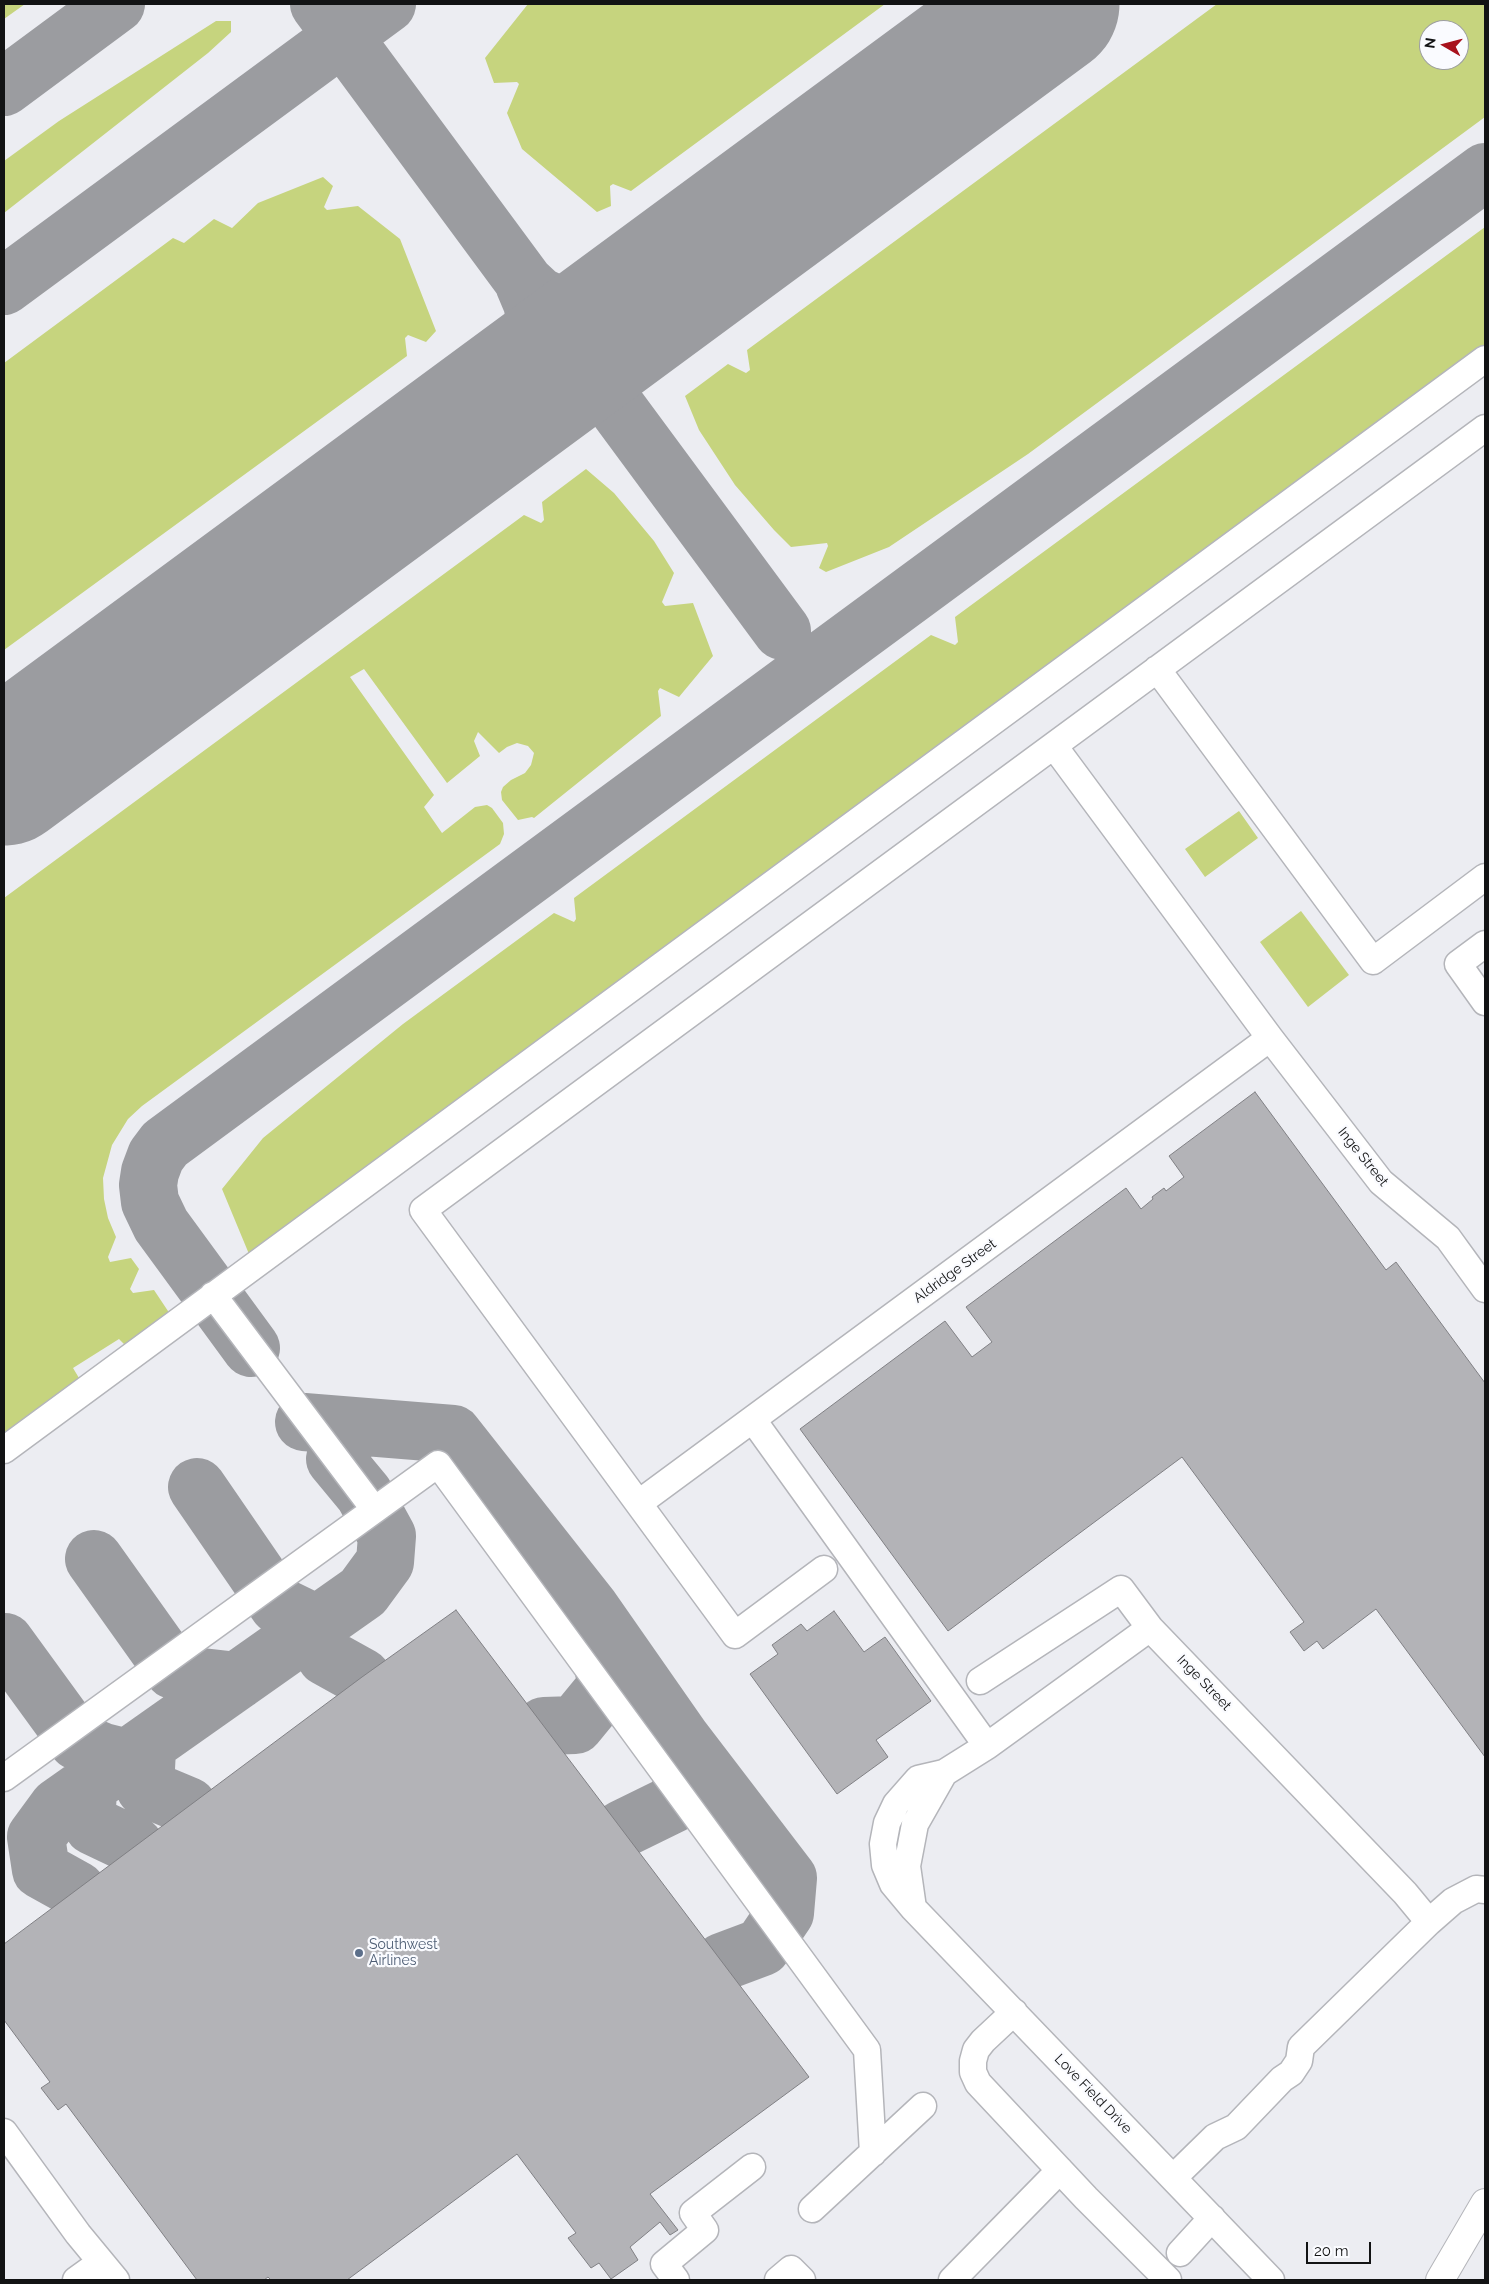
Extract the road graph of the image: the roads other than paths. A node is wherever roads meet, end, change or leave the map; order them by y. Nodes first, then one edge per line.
1 (1484, 363) edge
2 (1485, 430) edge
3 (1158, 669) junction
4 (1054, 746) junction
5 (1485, 876) edge
6 (1485, 944) edge
7 (1485, 1002) edge
8 (1270, 1038) junction
9 (1485, 1289) edge
10 (213, 1295) junction
11 (753, 1420) junction
12 (4, 1450) edge
13 (639, 1503) junction
14 (374, 1509) junction
15 (824, 1569) dead end
16 (1150, 1628) junction
17 (980, 1681) dead end
18 (987, 1746) junction
19 (4, 1778) edge
20 (1485, 1890) edge
21 (1429, 1922) junction
22 (1014, 2012) junction
23 (923, 2106) dead end
24 (4, 2132) edge
25 (873, 2152) junction
26 (752, 2167) dead end
27 (1060, 2170) junction
28 (1173, 2178) junction
29 (1485, 2203) edge
30 (812, 2209) dead end
31 (1212, 2218) junction
32 (1180, 2253) dead end
33 (109, 2271) edge
34 (76, 2280) edge
35 (676, 2280) edge
36 (778, 2280) edge
37 (802, 2280) edge
38 (952, 2280) edge
39 (1168, 2280) edge
40 (1271, 2280) edge
41 (1440, 2280) edge

1 - 10 street
2 - 3 street
3 - 4 street
3 - 5 street
4 - 8 street, Inge Street
4 - 13 street
6 - 7 street
8 - 9 street, Inge Street
8 - 11 street, Aldridge Street
10 - 12 street
10 - 14 street
11 - 13 street, Aldridge Street
11 - 18 street
13 - 15 street
14 - 19 street
14 - 25 street
16 - 17 street, Inge Street
16 - 18 street
16 - 21 street, Inge Street
18 - 22 street, Love Field Drive
20 - 21 street
21 - 28 street
22 - 27 street
22 - 28 street, Love Field Drive
23 - 25 street
24 - 33 street
25 - 30 street
26 - 35 street
27 - 38 street
27 - 39 street
28 - 31 street, Love Field Drive
29 - 41 main road
31 - 32 street
31 - 40 street, Love Field Drive
33 - 34 street
36 - 37 street

